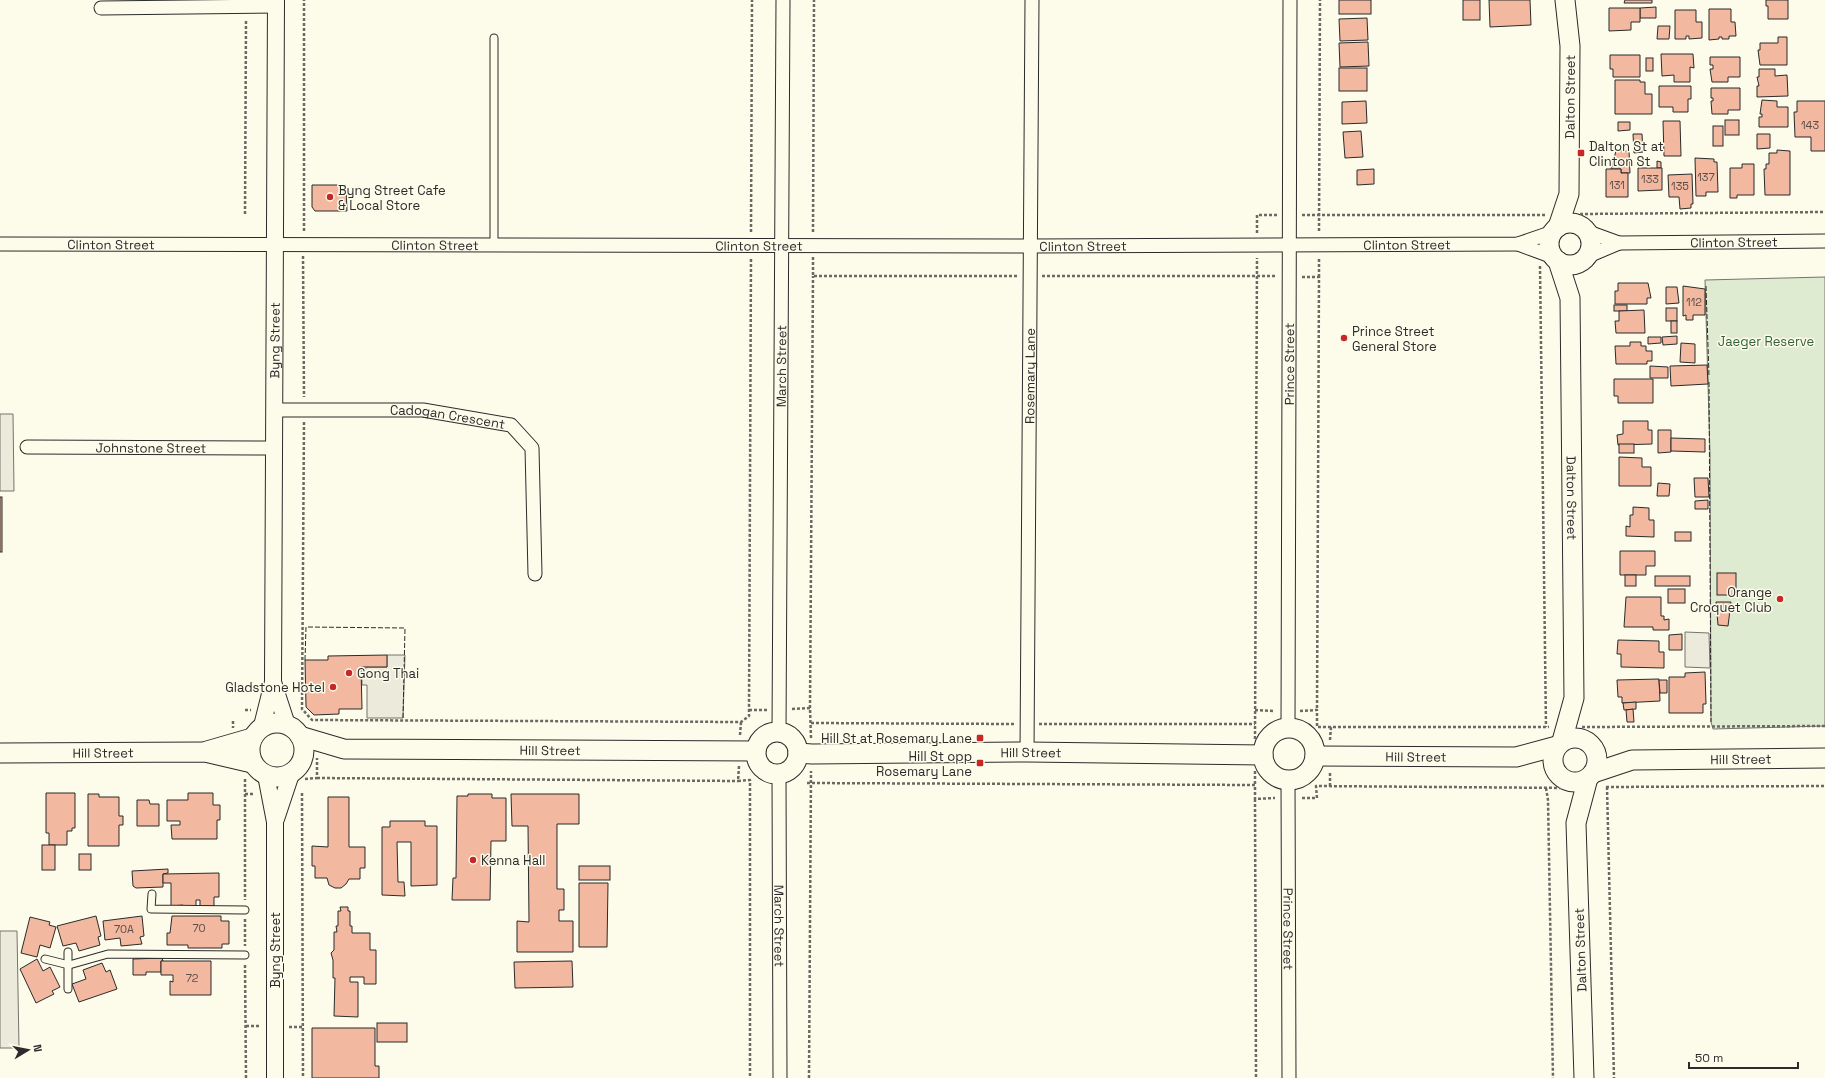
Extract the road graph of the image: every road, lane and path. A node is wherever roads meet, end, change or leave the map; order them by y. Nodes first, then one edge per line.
1 (304, 0) edge
2 (752, 0) edge
3 (783, 0) edge
4 (814, 0) edge
5 (1032, 0) edge
6 (1290, 0) edge
7 (1320, 0) edge
8 (1565, 0) edge
9 (276, 3) edge
10 (246, 6) junction
11 (101, 8) dead end
12 (494, 38) dead end
13 (1825, 212) edge
14 (304, 213) dead end
15 (245, 214) dead end
16 (751, 215) dead end
17 (1290, 215) junction
18 (1539, 215) junction
19 (1320, 216) junction
20 (1565, 226) junction
21 (1825, 241) edge
22 (1619, 243) junction
23 (0, 244) edge
24 (1518, 244) junction
25 (275, 245) junction
26 (494, 245) junction
27 (782, 245) junction
28 (813, 245) junction
29 (1031, 246) junction
30 (1257, 246) junction
31 (1290, 246) junction
32 (1550, 256) junction
33 (1585, 259) junction
34 (812, 276) junction
35 (1031, 276) junction
36 (1257, 276) junction
37 (1290, 277) junction
38 (1570, 298) junction
39 (274, 410) junction
40 (27, 447) dead end
41 (274, 448) junction
42 (535, 574) dead end
43 (273, 682) junction
44 (810, 708) junction
45 (779, 709) junction
46 (749, 710) dead end
47 (1317, 710) dead end
48 (741, 722) dead end
49 (1825, 726) edge
50 (1316, 727) dead end
51 (1546, 727) junction
52 (1288, 728) junction
53 (294, 730) junction
54 (257, 732) junction
55 (778, 732) junction
56 (1574, 738) junction
57 (344, 749) junction
58 (748, 751) junction
59 (205, 752) junction
60 (1027, 752) junction
61 (0, 753) edge
62 (805, 754) junction
63 (1259, 754) junction
64 (1315, 756) junction
65 (1516, 758) junction
66 (1825, 758) edge
67 (1632, 760) junction
68 (296, 768) junction
69 (254, 772) junction
70 (779, 774) junction
71 (317, 778) dead end
72 (738, 780) junction
73 (1588, 780) junction
74 (1557, 781) junction
75 (809, 783) junction
76 (1255, 785) junction
77 (1825, 786) edge
78 (1608, 788) junction
79 (1288, 789) junction
80 (302, 793) dead end
81 (1255, 799) junction
82 (275, 822) junction
83 (1576, 823) junction
84 (152, 894) dead end
85 (245, 910) junction
86 (68, 952) dead end
87 (245, 955) junction
88 (45, 959) dead end
89 (69, 965) junction
90 (68, 988) dead end
91 (246, 1078) edge
92 (275, 1078) edge
93 (303, 1078) edge
94 (750, 1078) edge
95 (780, 1078) edge
96 (809, 1078) edge
97 (1256, 1078) edge
98 (1289, 1078) edge
99 (1552, 1078) edge
100 (1584, 1078) edge
101 (1614, 1078) edge

1 - 14 path
2 - 16 path
3 - 27 street, March Street
4 - 28 path
5 - 29 street, Rosemary Lane
6 - 17 street, Prince Street
7 - 19 path
8 - 20 main road, Dalton Street
9 - 10 street
9 - 25 street, Byng Street
10 - 11 street
10 - 15 path
12 - 26 lane
13 - 20 path
17 - 19 path
17 - 30 path
17 - 31 street, Prince Street
18 - 19 path
18 - 20 path
18 - 20 path
20 - 22 street, Clinton Street
20 - 24 street, Clinton Street
20 - 32 main road
20 - 33 main road
21 - 22 street, Clinton Street
22 - 33 street, Clinton Street
23 - 25 street, Clinton Street
24 - 31 street, Clinton Street
24 - 32 street, Clinton Street
25 - 26 street, Clinton Street
25 - 39 street, Byng Street
26 - 27 street, Clinton Street
27 - 28 street, Clinton Street
27 - 45 street, March Street
28 - 29 street, Clinton Street
28 - 34 path
29 - 30 street, Clinton Street
29 - 35 street, Rosemary Lane
30 - 31 street, Clinton Street
30 - 36 path
31 - 37 street, Prince Street
32 - 33 main road
32 - 38 main road, Dalton Street
32 - 51 path
33 - 38 main road, Dalton Street
34 - 35 path
34 - 44 path
35 - 36 path
35 - 60 street, Rosemary Lane
36 - 37 path
36 - 63 path
37 - 47 path
37 - 52 street, Prince Street
38 - 56 main road, Dalton Street
39 - 41 street, Byng Street
39 - 42 street, Cadogan Crescent
40 - 41 street, Johnstone Street
41 - 43 street, Byng Street
43 - 53 street, Byng Street
43 - 54 street, Byng Street
44 - 45 path
44 - 62 path
45 - 46 path
45 - 55 street, March Street
48 - 58 path
49 - 56 path
50 - 51 path
51 - 56 path
52 - 63 main road
52 - 64 main road
53 - 54 main road
53 - 57 main road, Hill Street
53 - 68 main road
54 - 59 main road, Hill Street
54 - 69 main road
55 - 58 main road
55 - 62 main road
56 - 65 main road, Hill Street
56 - 67 main road, Hill Street
56 - 73 main road, Dalton Street
56 - 74 main road, Dalton Street
57 - 58 main road, Hill Street
57 - 68 main road, Hill Street
58 - 70 main road
58 - 72 path
59 - 61 main road, Hill Street
59 - 69 main road, Hill Street
60 - 62 main road, Hill Street
60 - 63 main road, Hill Street
62 - 70 main road
62 - 75 path
63 - 76 path
63 - 79 main road
64 - 65 main road, Hill Street
64 - 79 main road
65 - 74 main road, Hill Street
66 - 67 main road, Hill Street
67 - 73 main road, Hill Street
68 - 69 main road
68 - 82 street, Byng Street
69 - 82 street, Byng Street
69 - 85 path
70 - 95 street, March Street
71 - 72 path
72 - 94 path
73 - 74 path
73 - 74 main road, Hill Street
73 - 78 path
73 - 83 main road, Dalton Street
74 - 79 path
74 - 83 main road, Dalton Street
74 - 99 path
75 - 76 path
75 - 96 path
76 - 81 path
77 - 78 path
78 - 101 path
79 - 81 path
79 - 98 street, Prince Street
80 - 93 path
81 - 97 path
82 - 92 street, Byng Street
83 - 100 main road, Dalton Street
84 - 85 lane
85 - 87 path
86 - 89 lane
87 - 89 lane
87 - 91 path
88 - 89 lane
89 - 90 lane

